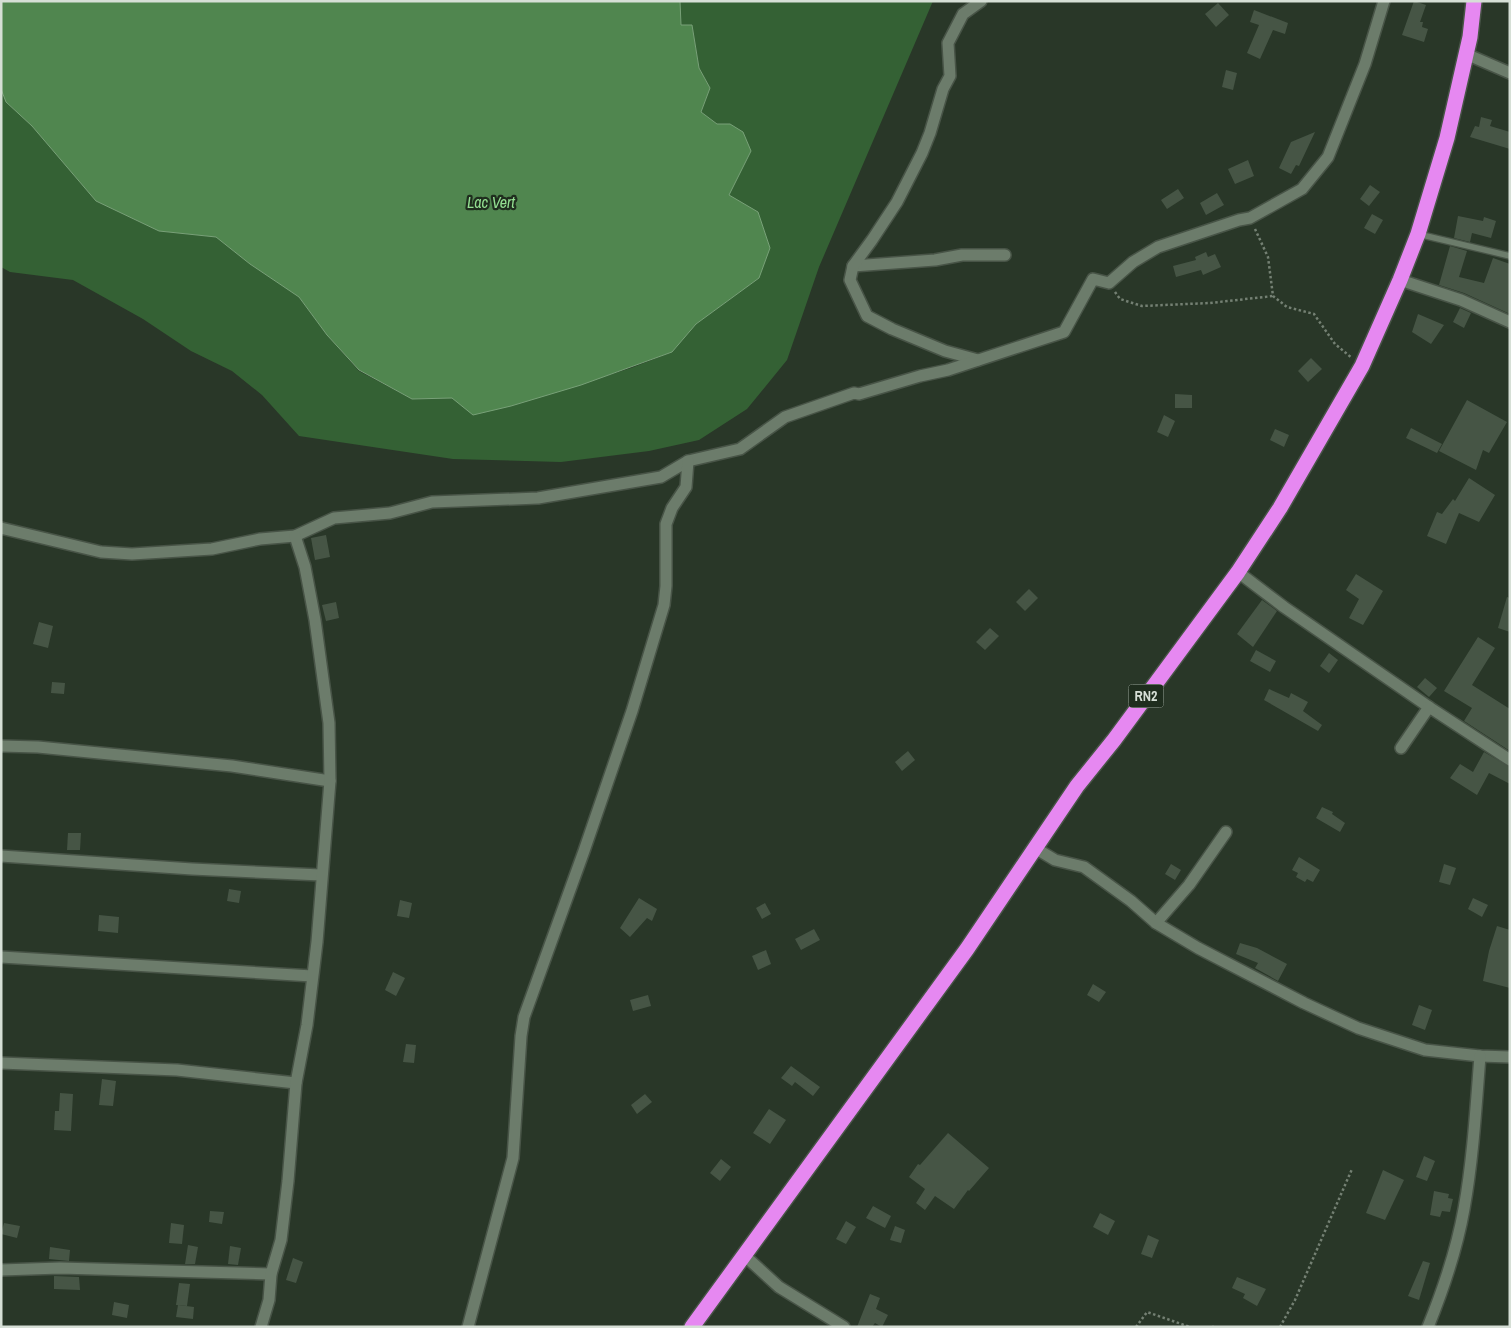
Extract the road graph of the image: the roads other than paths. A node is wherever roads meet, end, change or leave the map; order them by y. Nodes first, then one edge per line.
1 (981, 1) edge
2 (1384, 1) edge
3 (1474, 1) edge
4 (1466, 54) junction
5 (1510, 73) edge
6 (1418, 234) junction
7 (1005, 255) dead end
8 (1510, 256) edge
9 (853, 266) junction
10 (1400, 280) junction
11 (1510, 322) edge
12 (978, 360) junction
13 (688, 461) junction
14 (1, 528) edge
15 (295, 536) junction
16 (1238, 572) junction
17 (1429, 707) junction
18 (1, 746) edge
19 (1401, 748) dead end
20 (1510, 760) edge
21 (330, 781) junction
22 (1226, 832) dead end
23 (1035, 848) junction
24 (1, 856) edge
25 (321, 875) junction
26 (1156, 923) junction
27 (1, 957) edge
28 (312, 976) junction
29 (1480, 1056) junction
30 (1509, 1056) edge
31 (1, 1063) edge
32 (296, 1083) junction
33 (744, 1255) junction
34 (1, 1270) edge
35 (271, 1274) junction
36 (261, 1327) edge
37 (468, 1327) edge
38 (692, 1327) edge
39 (844, 1327) edge
40 (1428, 1327) edge

1 - 9 street
2 - 12 street
3 - 4 highway, RN2
4 - 5 street
4 - 6 highway, RN2
6 - 8 lane
6 - 10 highway, RN2
7 - 9 street
9 - 12 street
10 - 11 street
10 - 16 highway, RN2
12 - 13 street
13 - 15 street
13 - 37 street
14 - 15 street
15 - 21 street
16 - 17 street
16 - 23 highway, RN2
17 - 19 street
17 - 20 street
18 - 21 street
21 - 25 street
22 - 26 street
23 - 26 street
23 - 33 highway, RN2
24 - 25 street
25 - 28 street
26 - 29 street
27 - 28 street
28 - 32 street
29 - 30 street
29 - 40 street
31 - 32 street
32 - 35 street
33 - 38 highway, RN2
33 - 39 street
34 - 35 street
35 - 36 street

